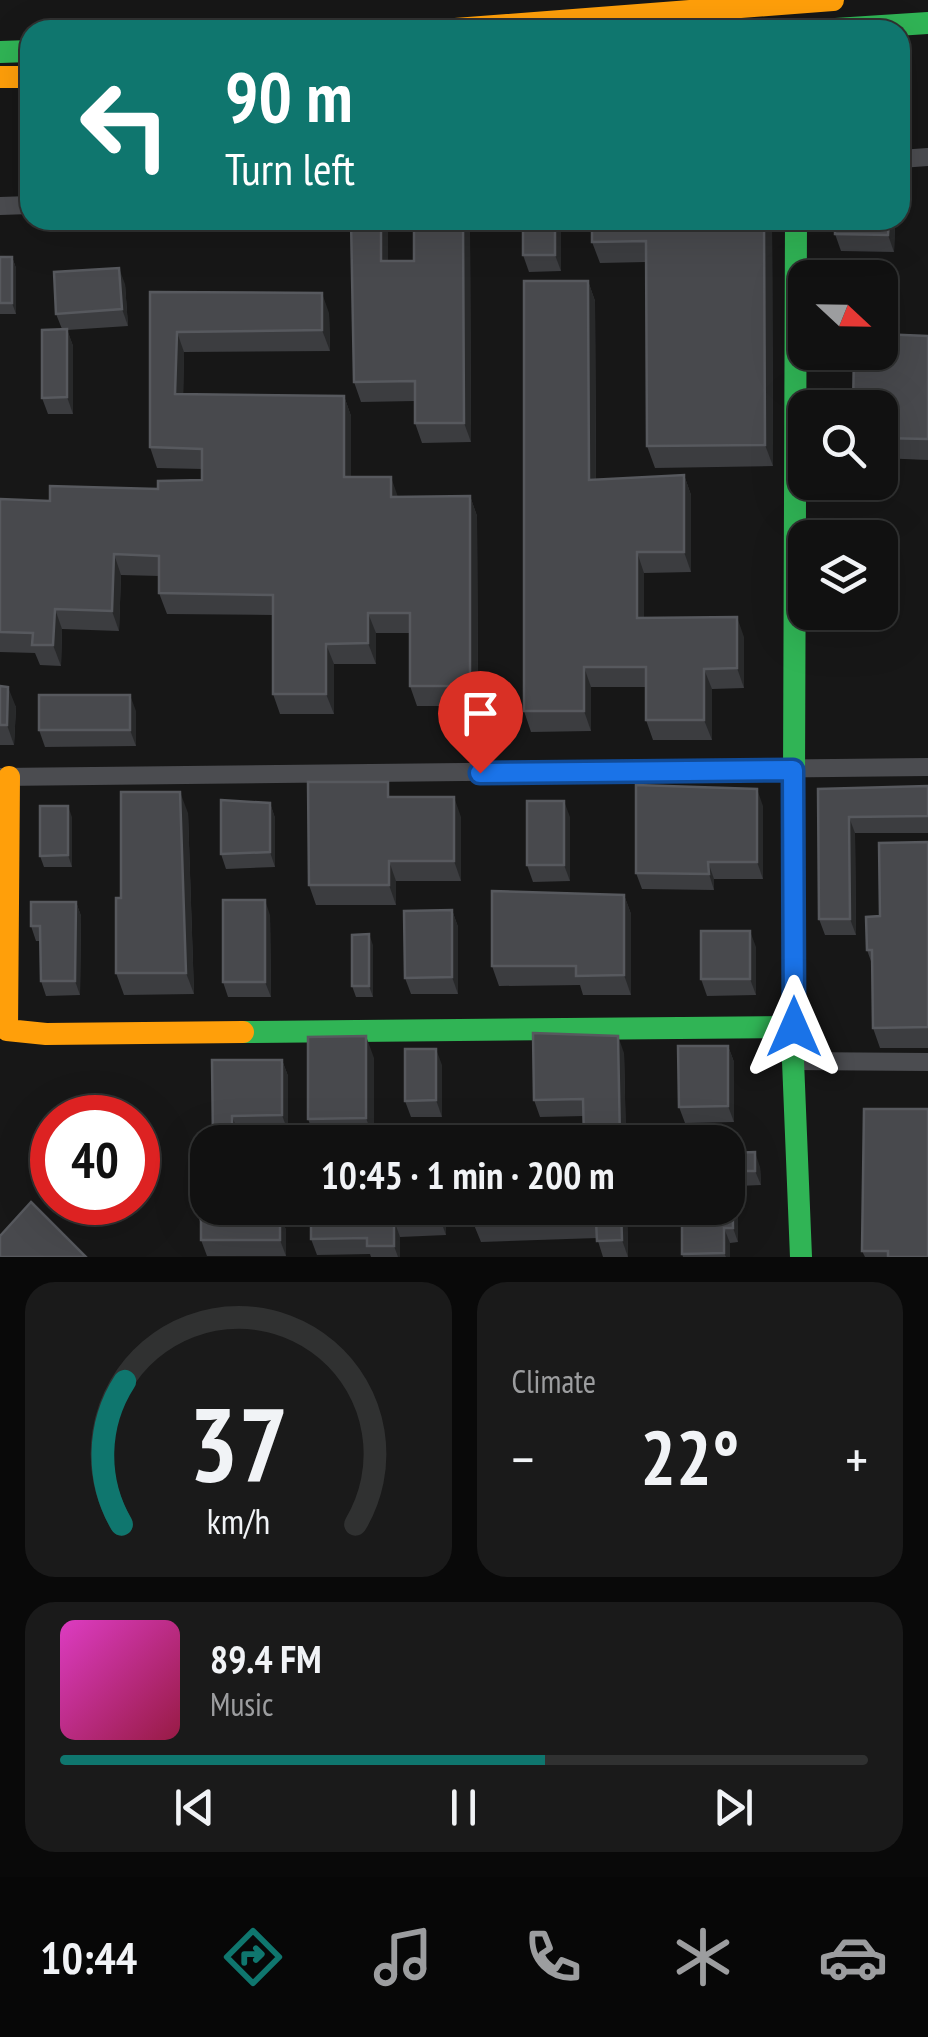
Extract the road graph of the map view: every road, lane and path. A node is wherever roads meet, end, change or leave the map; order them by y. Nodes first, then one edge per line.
1 (833, 0) edge
2 (613, 8) edge
3 (520, 20) edge
4 (796, 230) edge
5 (928, 767) edge
6 (793, 770) junction
7 (4, 777) edge
8 (794, 1027) junction
9 (4, 1030) edge
10 (793, 1061) junction
11 (928, 1062) edge
12 (800, 1257) edge

1 - 2 main road
2 - 3 main road
4 - 6 main road
5 - 6 street
6 - 7 street
6 - 8 main road
7 - 9 main road
8 - 9 main road
8 - 10 main road
10 - 11 street
10 - 12 main road

